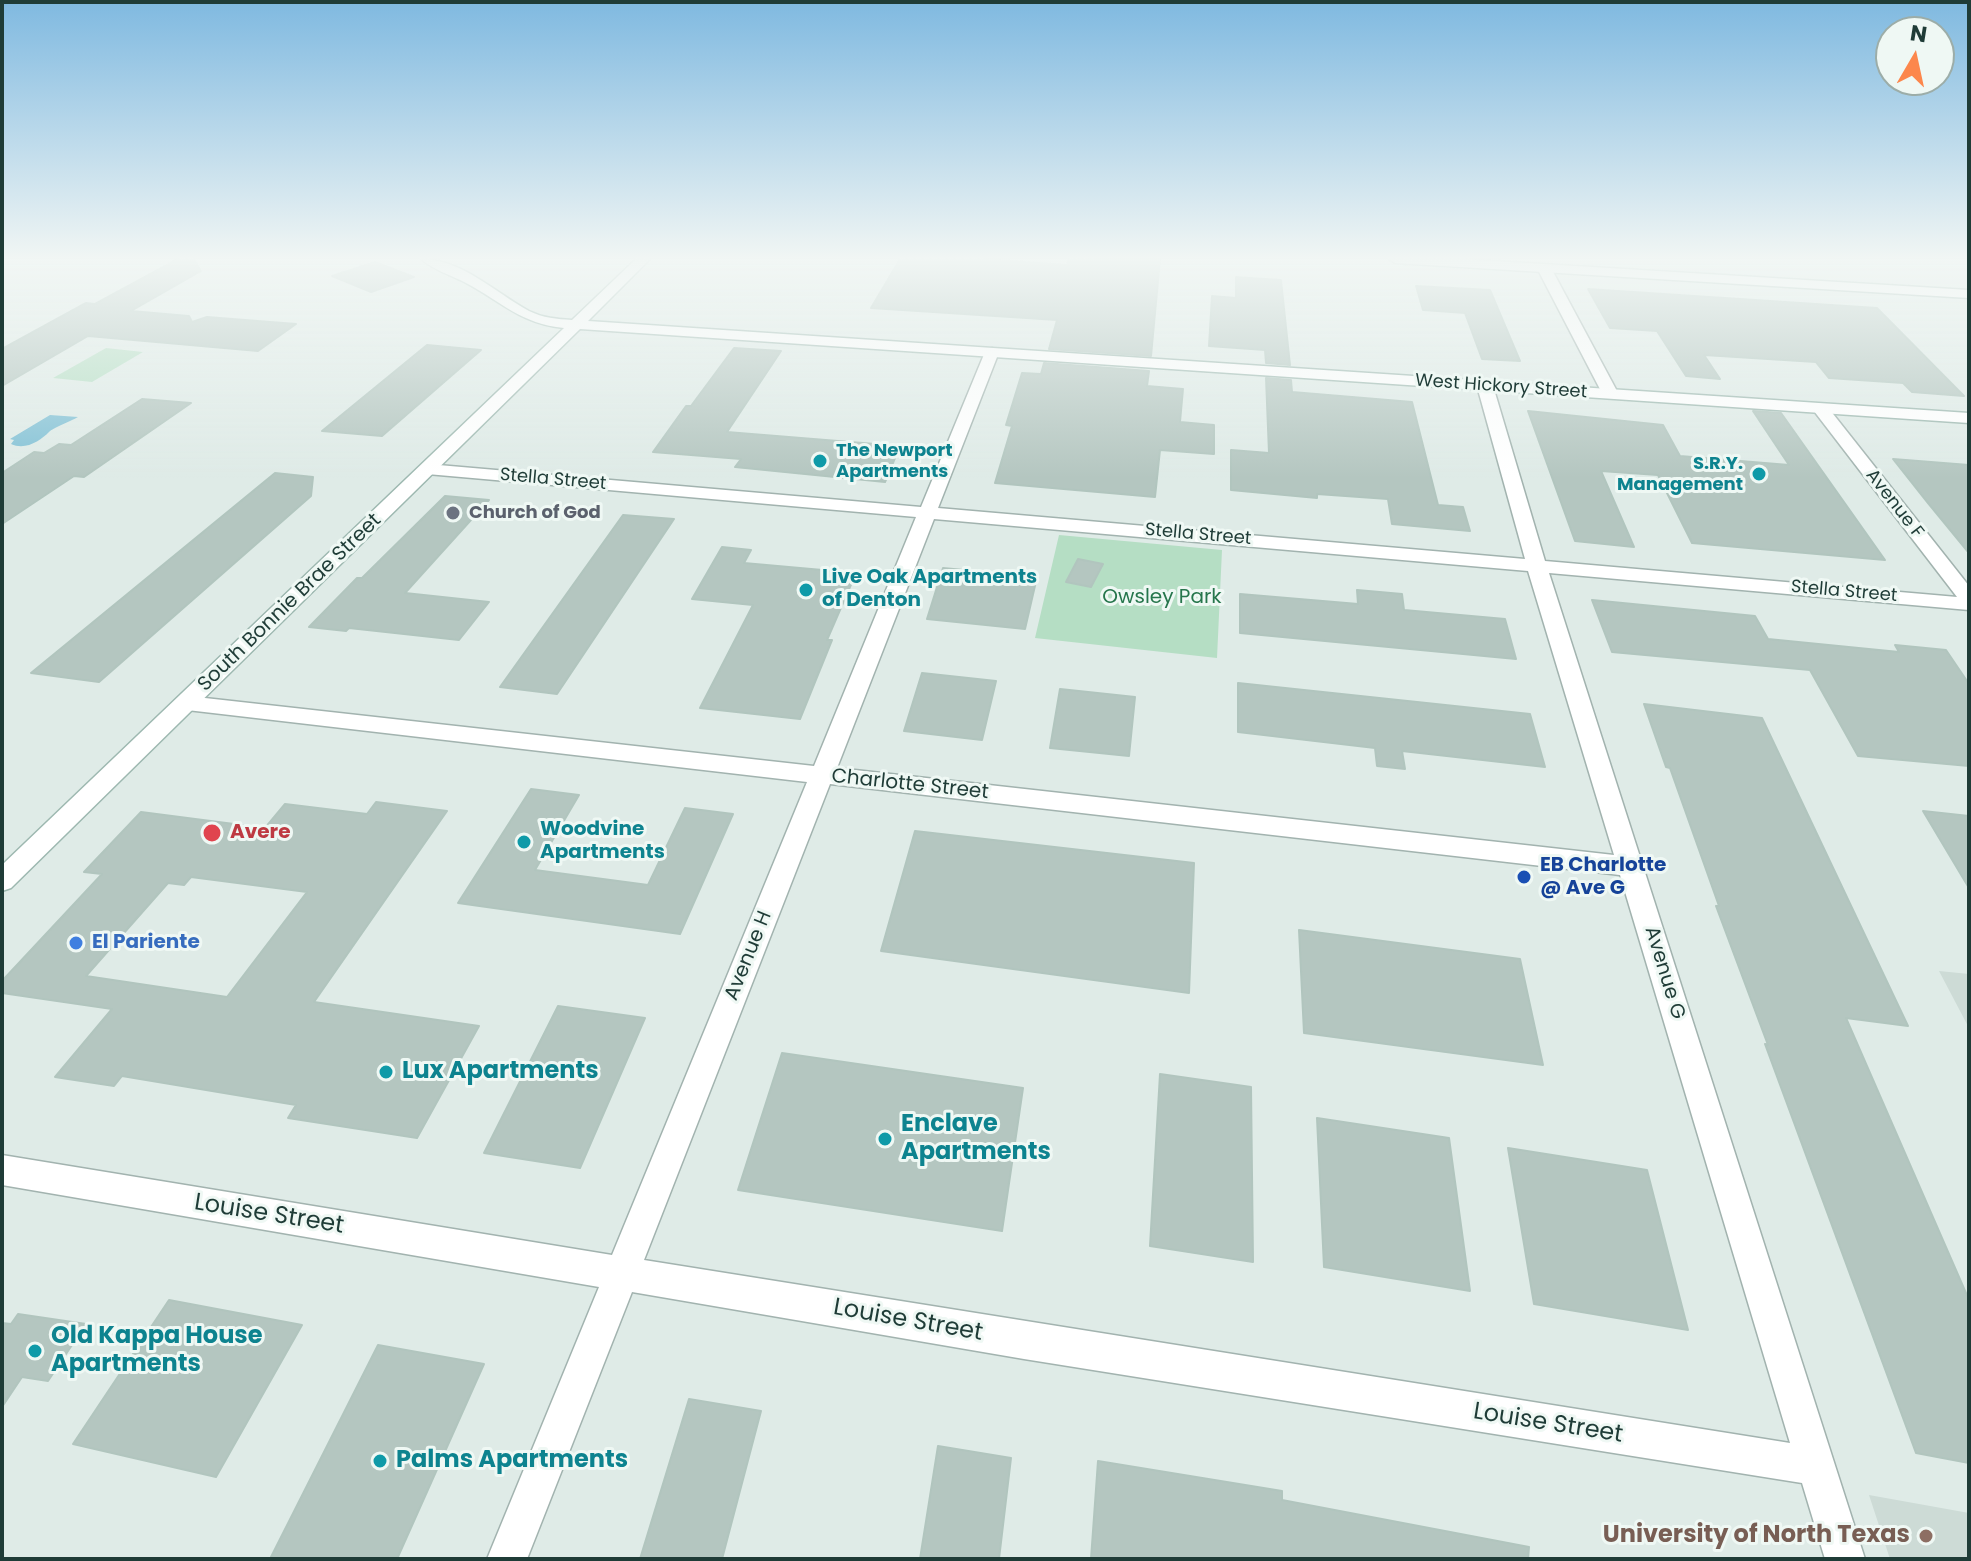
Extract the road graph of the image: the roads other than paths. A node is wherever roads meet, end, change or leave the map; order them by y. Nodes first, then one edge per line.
1 (570, 332) edge
2 (682, 332) edge
3 (1578, 332) edge
4 (992, 352) junction
5 (1485, 386) junction
6 (1610, 393) junction
7 (1820, 408) junction
8 (1969, 418) edge
9 (427, 469) junction
10 (927, 512) junction
11 (1536, 564) junction
12 (1969, 601) edge
13 (187, 703) junction
14 (822, 775) junction
15 (1632, 867) junction
16 (2, 881) edge
17 (2, 1170) edge
18 (622, 1273) junction
19 (1816, 1466) junction
20 (507, 1559) edge
21 (1845, 1559) edge

1 - 9 street, South Bonnie Brae Street
2 - 4 street, West Hickory Street
3 - 6 street
4 - 5 street, West Hickory Street
4 - 10 street, Avenue H
5 - 6 street, West Hickory Street
5 - 11 street, Avenue G
6 - 7 street, West Hickory Street
7 - 8 street, West Hickory Street
7 - 12 street, Avenue F
9 - 10 street, Stella Street
9 - 13 street, South Bonnie Brae Street
10 - 11 street, Stella Street
10 - 14 street, Avenue H
11 - 12 street, Stella Street
11 - 15 street, Avenue G
13 - 14 street, Charlotte Street
13 - 16 street, South Bonnie Brae Street
14 - 15 street, Charlotte Street
14 - 18 street, Avenue H
15 - 19 street, Avenue G
17 - 18 street, Louise Street
18 - 19 street, Louise Street
18 - 20 street, Avenue H
19 - 21 street, Avenue G

